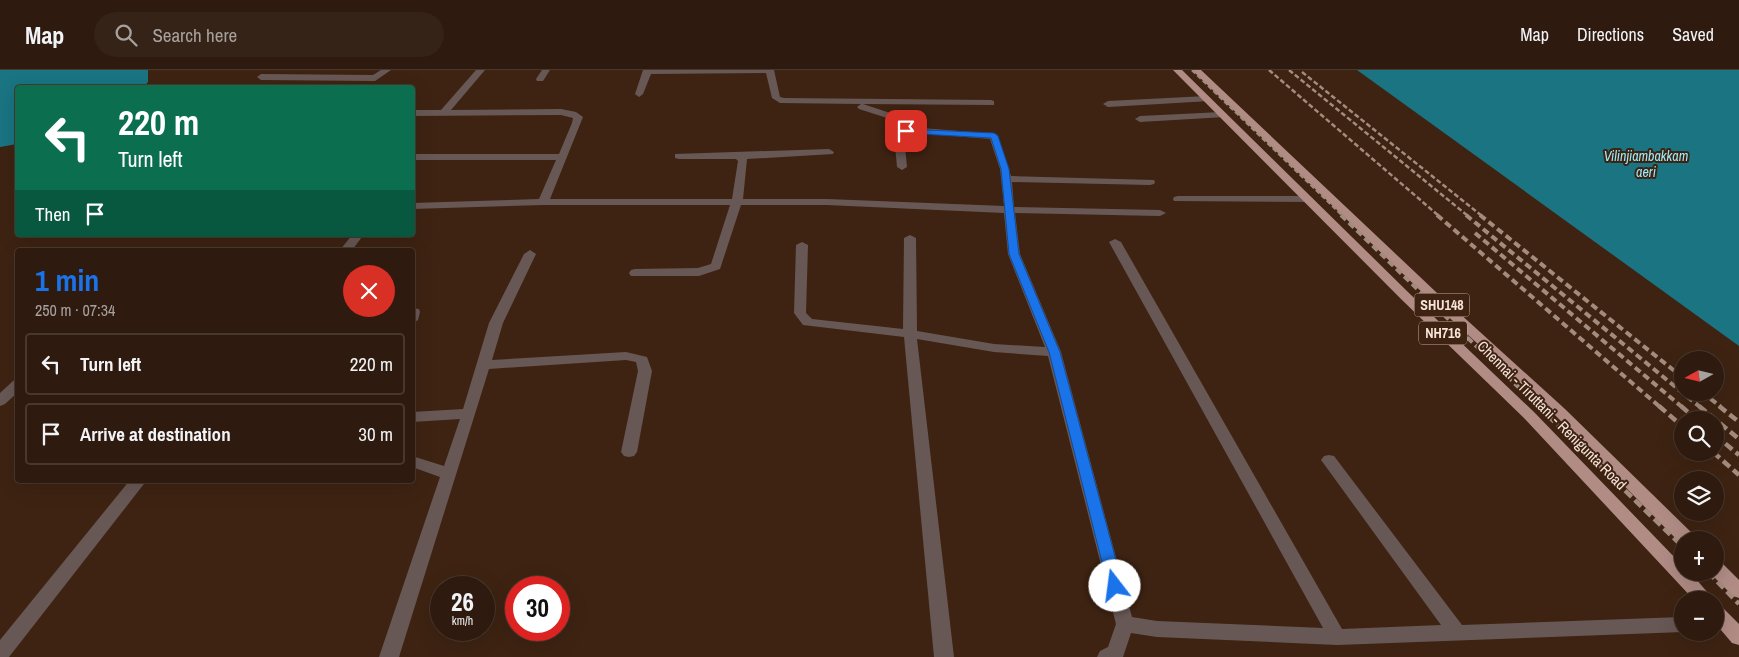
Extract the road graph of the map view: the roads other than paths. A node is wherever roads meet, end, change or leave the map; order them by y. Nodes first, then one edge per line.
1 (387, 70) edge
2 (481, 70) edge
3 (546, 70) edge
4 (770, 70) edge
5 (1177, 70) edge
6 (1196, 70) edge
7 (648, 71) edge
8 (261, 78) dead end
9 (540, 79) dead end
10 (639, 94) dead end
11 (1207, 99) junction
12 (991, 103) dead end
13 (1108, 104) dead end
14 (862, 107) dead end
15 (415, 113) edge
16 (444, 113) junction
17 (1222, 115) junction
18 (1140, 119) dead end
19 (920, 131) junction
20 (830, 152) dead end
21 (679, 156) dead end
22 (739, 156) junction
23 (415, 157) edge
24 (562, 157) junction
25 (902, 166) dead end
26 (1006, 179) junction
27 (1150, 182) dead end
28 (1178, 199) dead end
29 (1308, 199) junction
30 (543, 202) junction
31 (737, 202) junction
32 (415, 206) edge
33 (1010, 210) junction
34 (1160, 213) dead end
35 (356, 237) dead end
36 (910, 238) dead end
37 (1115, 242) dead end
38 (802, 245) dead end
39 (348, 248) edge
40 (530, 254) dead end
41 (635, 272) dead end
42 (910, 334) junction
43 (1054, 352) junction
44 (483, 365) junction
45 (15, 387) edge
46 (0, 401) edge
47 (469, 413) junction
48 (415, 417) edge
49 (629, 452) dead end
50 (1329, 460) dead end
51 (415, 462) edge
52 (450, 474) junction
53 (137, 483) edge
54 (1679, 531) edge
55 (1724, 576) edge
56 (1696, 591) edge
57 (1739, 591) edge
58 (1724, 620) edge
59 (1125, 624) junction
60 (1674, 625) edge
61 (1457, 633) junction
62 (1337, 637) junction
63 (1739, 638) edge
64 (0, 654) edge
65 (389, 657) edge
66 (944, 657) edge
67 (1107, 657) edge

1 - 8 street
2 - 16 street
3 - 9 street
4 - 7 street
4 - 12 street
5 - 11 highway, Chennai - Tiruttani - Renigunta Road / NH716
6 - 54 highway, Chennai - Tiruttani - Renigunta Road / SHU148
7 - 10 street
11 - 13 street
11 - 17 highway, Chennai - Tiruttani - Renigunta Road / NH716
14 - 19 street
15 - 16 street
16 - 24 street
17 - 18 street
17 - 29 highway, Chennai - Tiruttani - Renigunta Road / NH716
19 - 25 street
19 - 26 street
20 - 22 street
21 - 22 street
22 - 31 street
23 - 24 street
24 - 30 street
26 - 27 street
26 - 33 street
28 - 29 street
29 - 56 highway, Chennai - Tiruttani - Renigunta Road / NH716
30 - 31 street
30 - 32 street
31 - 33 street
31 - 41 street
33 - 34 street
33 - 43 street
35 - 39 street
36 - 42 street
37 - 62 street
38 - 42 street
40 - 44 street
42 - 43 street
42 - 66 street
43 - 59 street
44 - 47 street
44 - 49 street
45 - 46 street
47 - 48 street
47 - 52 street
50 - 61 street
51 - 52 street
52 - 65 street
53 - 64 street
55 - 57 highway
58 - 63 highway
59 - 62 street
59 - 67 street
60 - 61 street
61 - 62 street

